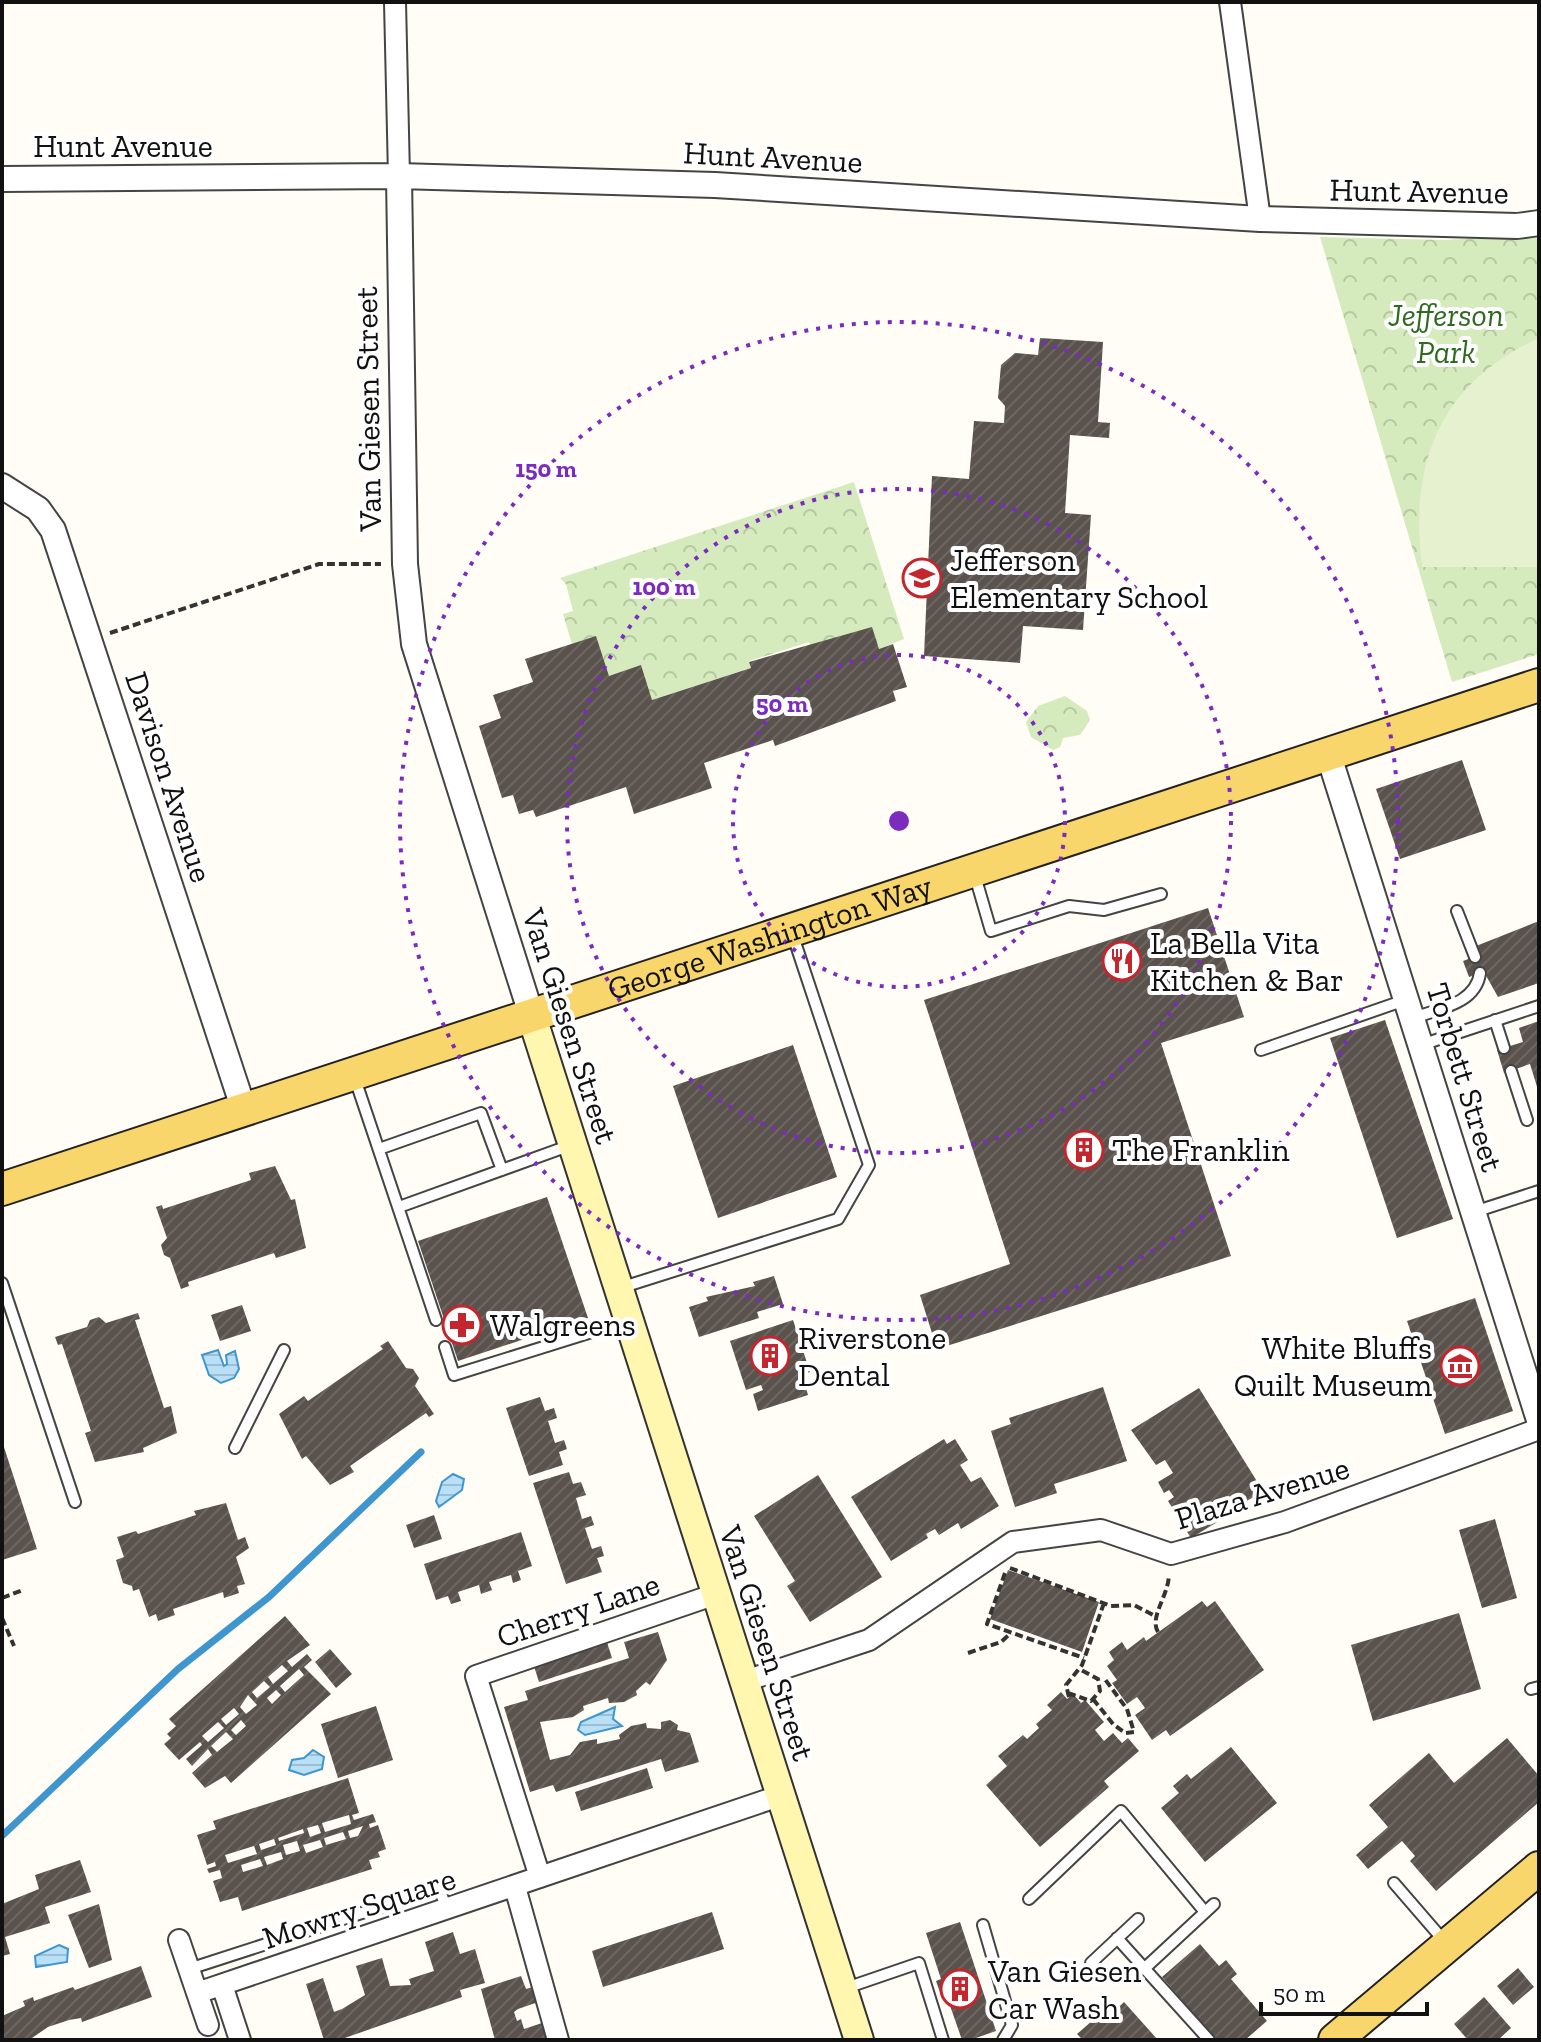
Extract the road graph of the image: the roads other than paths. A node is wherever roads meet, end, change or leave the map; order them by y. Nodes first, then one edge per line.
1 (395, 2) edge
2 (1230, 2) edge
3 (399, 176) junction
4 (2, 179) edge
5 (1260, 219) junction
6 (1539, 223) edge
7 (2, 486) edge
8 (1539, 685) edge
9 (1328, 753) junction
10 (973, 870) junction
11 (1161, 894) dead end
12 (1457, 911) dead end
13 (791, 930) junction
14 (1475, 957) dead end
15 (1480, 973) dead end
16 (1539, 1006) edge
17 (1410, 1009) junction
18 (531, 1014) junction
19 (1495, 1020) junction
20 (1421, 1045) junction
21 (1504, 1048) dead end
22 (1261, 1050) dead end
23 (1511, 1071) dead end
24 (353, 1073) junction
25 (244, 1110) junction
26 (1527, 1120) dead end
27 (572, 1144) junction
28 (379, 1149) junction
29 (502, 1170) junction
30 (2, 1189) edge
31 (1539, 1191) edge
32 (399, 1207) junction
33 (1474, 1212) junction
34 (2, 1283) edge
35 (619, 1289) junction
36 (436, 1320) dead end
37 (629, 1320) junction
38 (445, 1347) dead end
39 (284, 1350) dead end
40 (1539, 1420) edge
41 (1539, 1429) edge
42 (235, 1448) dead end
43 (75, 1502) dead end
44 (716, 1594) junction
45 (745, 1681) junction
46 (779, 1796) junction
47 (1539, 1868) edge
48 (540, 1877) junction
49 (1394, 1883) dead end
50 (515, 1887) junction
51 (1029, 1899) dead end
52 (447, 1910) junction
53 (1138, 1919) dead end
54 (332, 1923) junction
55 (983, 1925) dead end
56 (1117, 1938) junction
57 (179, 1940) dead end
58 (340, 1945) junction
59 (1448, 1945) junction
60 (1091, 1963) dead end
61 (1145, 1968) junction
62 (189, 1969) junction
63 (222, 1985) junction
64 (842, 1990) junction
65 (197, 1993) junction
66 (208, 2025) dead end
67 (240, 2040) edge
68 (558, 2040) edge
69 (859, 2040) edge
70 (943, 2040) edge
71 (1003, 2040) edge
72 (1209, 2040) edge
73 (1335, 2040) edge

1 - 3 street, Van Giesen Street
2 - 5 street
3 - 4 street, Hunt Avenue
3 - 5 street, Hunt Avenue
3 - 18 street, Van Giesen Street
5 - 6 street, Hunt Avenue
7 - 25 street, Davison Avenue
8 - 9 main road, George Washington Way
9 - 10 main road, George Washington Way
9 - 17 street, Torbett Street
10 - 11 lane
10 - 13 main road, George Washington Way
12 - 14 lane
13 - 18 main road, George Washington Way
13 - 35 lane
15 - 17 lane
16 - 19 lane
17 - 20 street, Torbett Street
17 - 22 lane
18 - 24 main road, George Washington Way
18 - 27 main road, Van Giesen Street
19 - 20 lane
19 - 21 lane
20 - 33 street, Torbett Street
23 - 26 lane
24 - 25 main road, George Washington Way
24 - 28 lane
25 - 30 main road, George Washington Way
27 - 29 lane
27 - 35 main road, Van Giesen Street
28 - 29 lane
28 - 32 lane
29 - 32 lane
31 - 33 lane
32 - 36 lane
33 - 40 street, Torbett Street
34 - 43 lane
35 - 37 main road, Van Giesen Street
37 - 38 lane
37 - 44 main road, Van Giesen Street
39 - 42 lane
41 - 45 street, Plaza Avenue
44 - 45 main road, Van Giesen Street
44 - 48 street, Cherry Lane
45 - 46 main road, Van Giesen Street
46 - 48 street, Mowry Square
46 - 64 main road, Van Giesen Street
47 - 59 main road
48 - 50 street, Mowry Square
49 - 59 lane
50 - 52 street, Mowry Square
50 - 68 street
51 - 61 lane
52 - 54 lane
52 - 58 street, Mowry Square
53 - 56 lane
54 - 58 lane
54 - 62 lane
55 - 71 lane
56 - 60 lane
56 - 61 lane
57 - 62 street
58 - 63 street, Mowry Square
59 - 73 main road
61 - 72 lane
62 - 65 street
63 - 65 street, Mowry Square
63 - 67 street
64 - 69 main road, Van Giesen Street
64 - 70 lane
65 - 66 street

